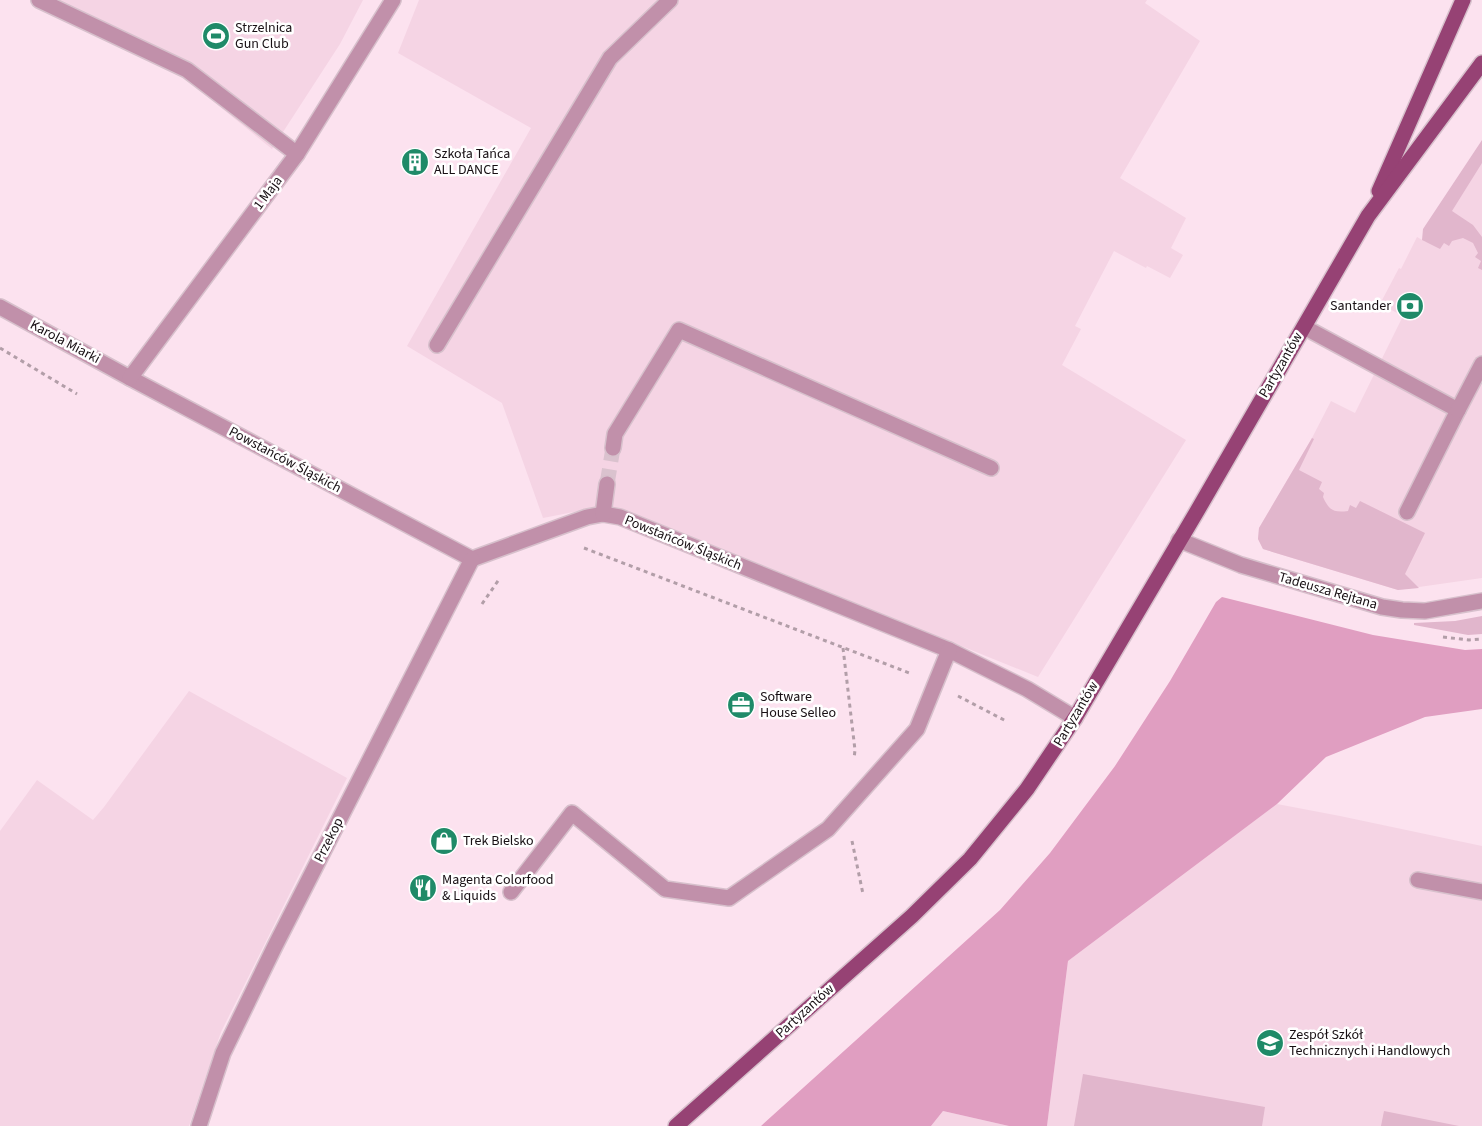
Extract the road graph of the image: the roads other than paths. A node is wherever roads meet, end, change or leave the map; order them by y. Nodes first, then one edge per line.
1 (39, 0) edge
2 (393, 0) edge
3 (670, 0) edge
4 (1463, 0) edge
5 (1482, 63) edge
6 (297, 154) junction
7 (1368, 216) junction
8 (0, 307) edge
9 (1304, 326) junction
10 (437, 345) dead end
11 (1482, 364) edge
12 (130, 378) junction
13 (1458, 410) junction
14 (613, 448) tunnel mouth
15 (991, 468) dead end
16 (607, 484) tunnel mouth
17 (1407, 512) dead end
18 (603, 514) junction
19 (1179, 540) junction
20 (472, 559) junction
21 (1482, 601) edge
22 (949, 650) junction
23 (1075, 718) junction
24 (1418, 880) dead end
25 (510, 892) dead end
26 (1482, 892) edge
27 (199, 1126) edge
28 (676, 1126) edge

1 - 6 street
2 - 6 street, 1 Maja
3 - 10 street
4 - 7 main road, Partyzantów
5 - 7 main road, Partyzantów
6 - 12 street, 1 Maja
7 - 9 main road, Partyzantów
8 - 12 street, Karola Miarki
9 - 13 street
9 - 19 main road, Partyzantów
11 - 13 street
12 - 20 street, Powstańców Śląskich
13 - 17 street
14 - 15 street
16 - 18 street
18 - 20 street, Powstańców Śląskich
18 - 22 street, Powstańców Śląskich
19 - 21 street, Tadeusza Rejtana
19 - 23 main road, Partyzantów
20 - 27 street, Przekop
22 - 23 street, Powstańców Śląskich
22 - 25 street
23 - 28 main road, Partyzantów
24 - 26 street

